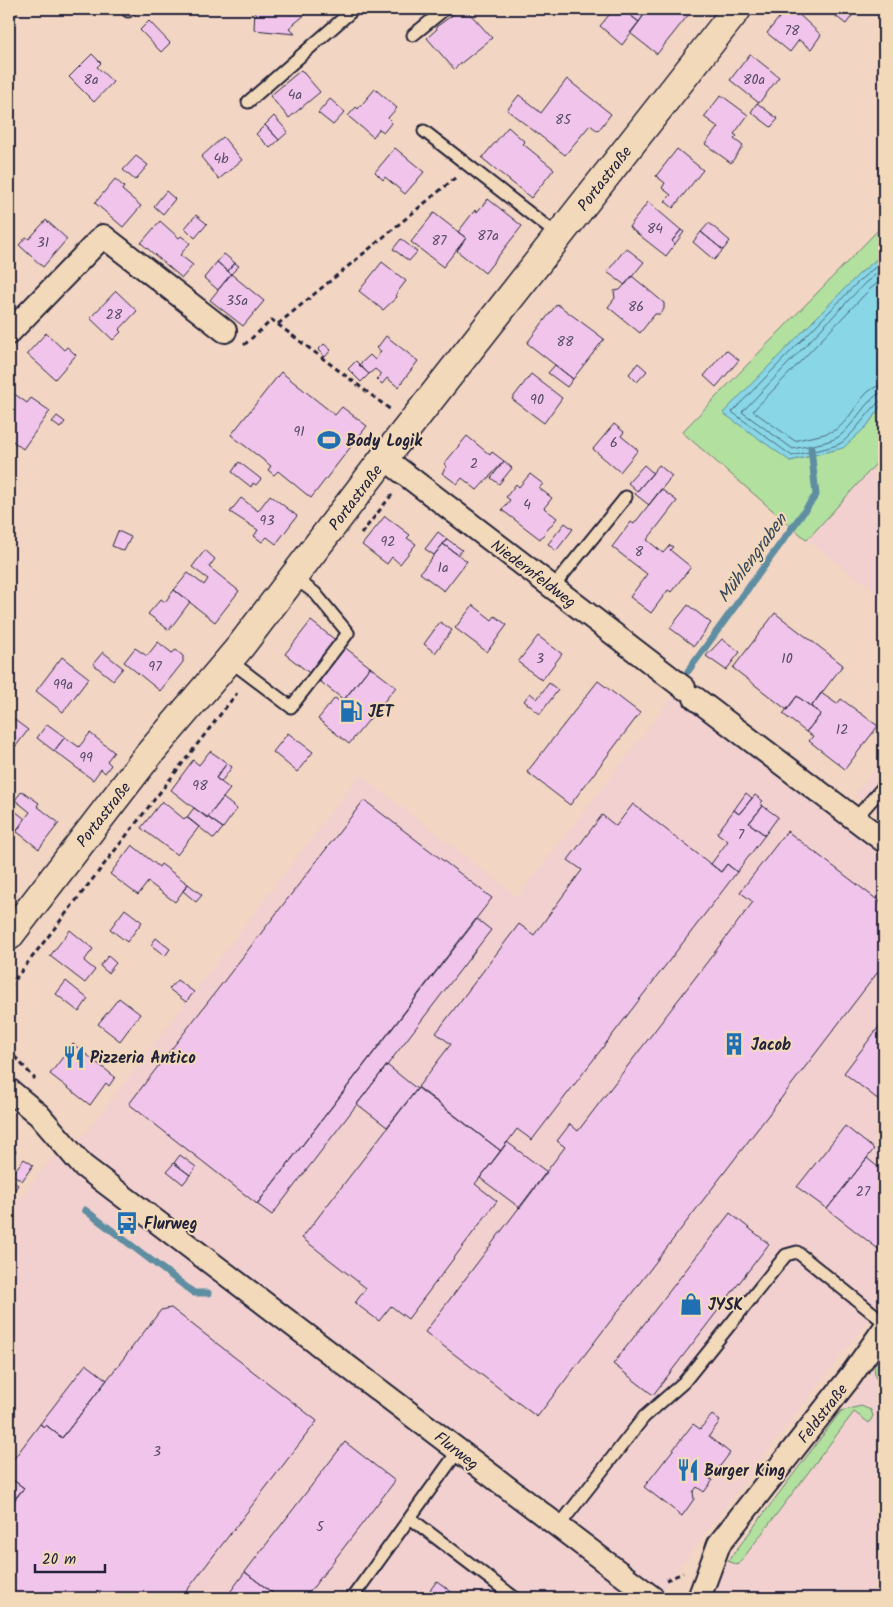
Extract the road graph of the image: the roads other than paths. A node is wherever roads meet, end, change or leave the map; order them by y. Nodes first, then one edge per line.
1 (354, 9) edge
2 (444, 9) edge
3 (737, 9) edge
4 (413, 35) dead end
5 (248, 102) dead end
6 (424, 131) dead end
7 (559, 236) junction
8 (225, 331) road end
9 (9, 333) edge
10 (384, 458) junction
11 (626, 497) dead end
12 (294, 577) junction
13 (553, 587) junction
14 (229, 660) junction
15 (884, 786) edge
16 (855, 819) junction
17 (884, 841) edge
18 (9, 936) edge
19 (9, 1090) edge
20 (884, 1322) edge
21 (884, 1329) edge
22 (458, 1451) junction
23 (410, 1518) junction
24 (558, 1527) junction
25 (658, 1589) edge
26 (352, 1598) edge
27 (515, 1598) edge
28 (699, 1598) edge

1 - 5 lane
2 - 4 lane
3 - 7 main road, Portastraße
6 - 7 lane
7 - 10 main road, Portastraße
8 - 9 street
10 - 12 main road, Portastraße
10 - 13 street, Niedernfeldweg
11 - 13 lane
12 - 14 main road, Portastraße
12 - 14 lane
13 - 16 street, Niedernfeldweg
14 - 18 main road, Portastraße
15 - 16 lane
16 - 17 street, Niedernfeldweg
19 - 22 street, Flurweg
20 - 24 lane
21 - 28 street, Feldstraße
22 - 23 lane
22 - 24 street, Flurweg
23 - 26 lane
23 - 27 lane
24 - 25 street, Flurweg

